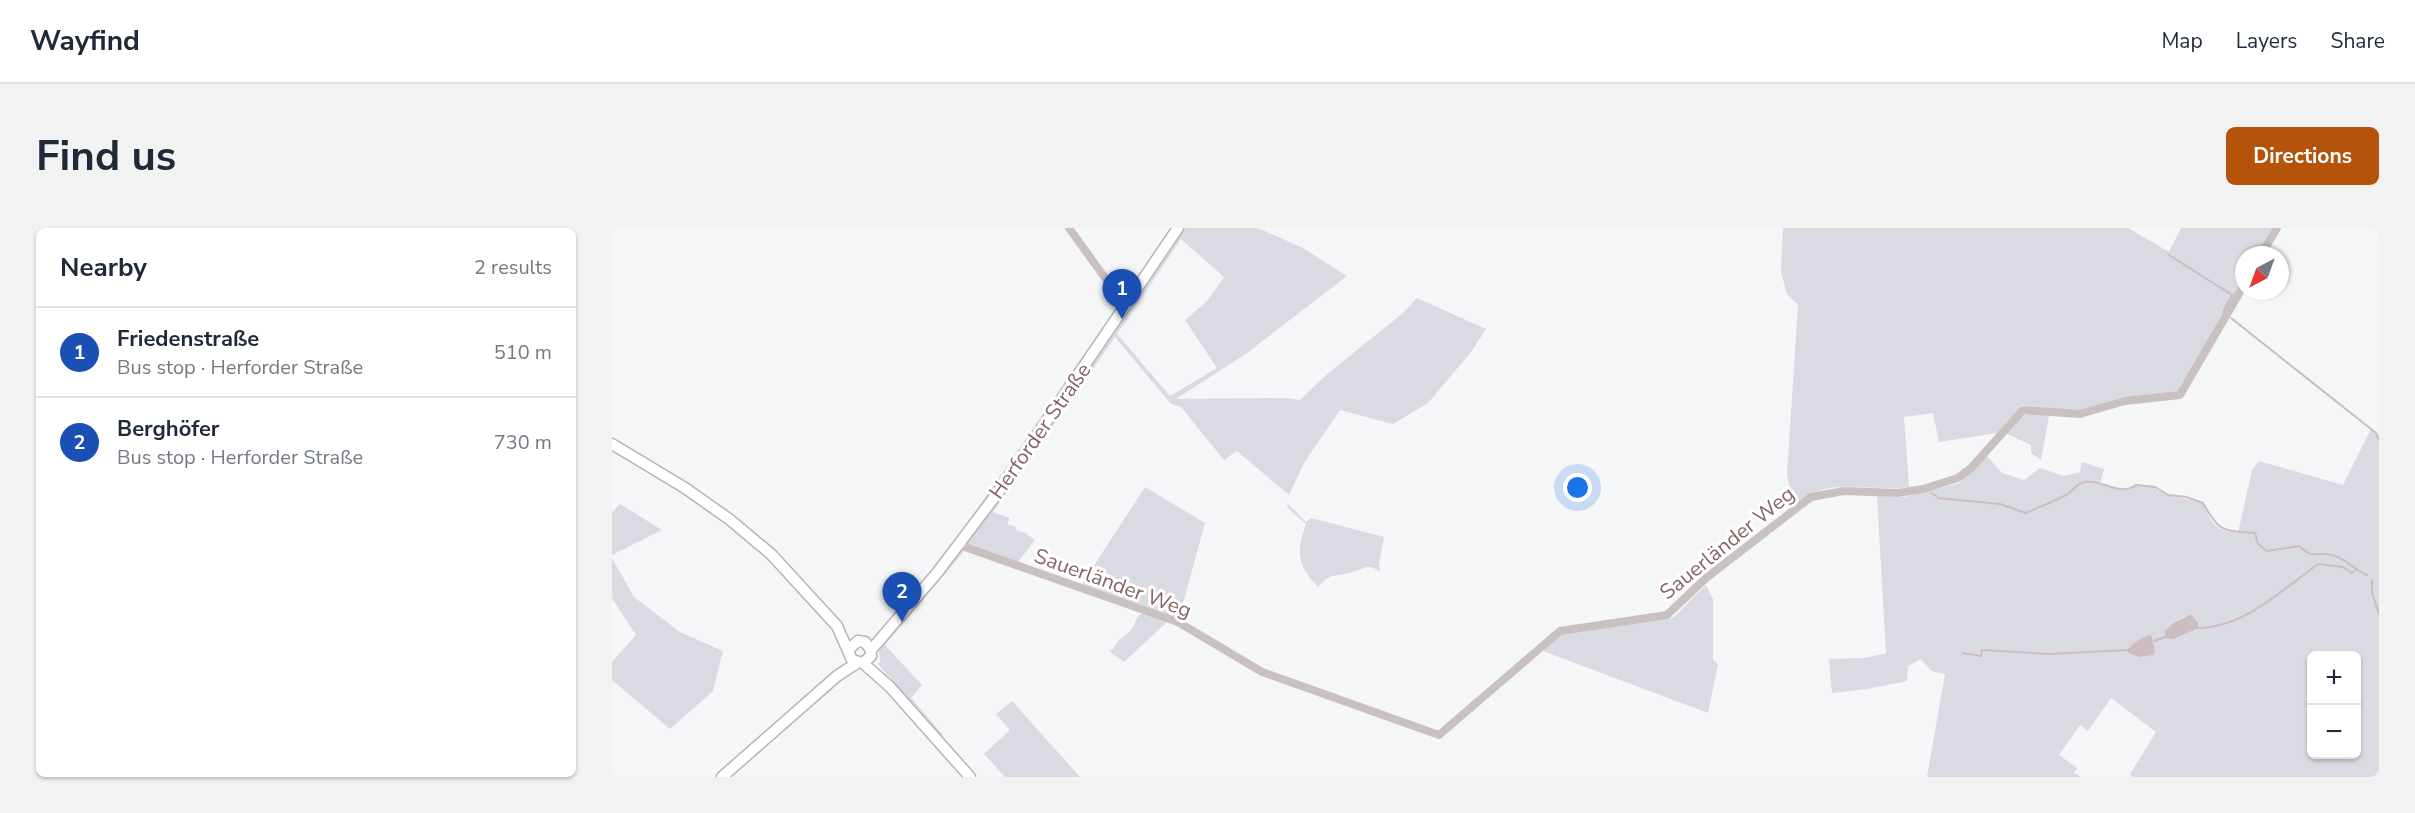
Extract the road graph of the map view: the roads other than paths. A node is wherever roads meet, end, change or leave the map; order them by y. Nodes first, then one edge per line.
1 (1070, 228) edge
2 (1178, 228) edge
3 (2277, 228) edge
4 (2266, 246) edge
5 (2235, 300) edge
6 (1128, 301) junction
7 (612, 444) edge
8 (959, 544) junction
9 (860, 652) junction
10 (722, 777) edge
11 (970, 777) edge

1 - 6 street
2 - 6 street, Herforder Straße
3 - 4 street
5 - 8 street, Sauerländer Weg
6 - 8 street, Herforder Straße
7 - 9 street
8 - 9 street, Herforder Straße
9 - 10 street, Herforder Straße
9 - 11 street

